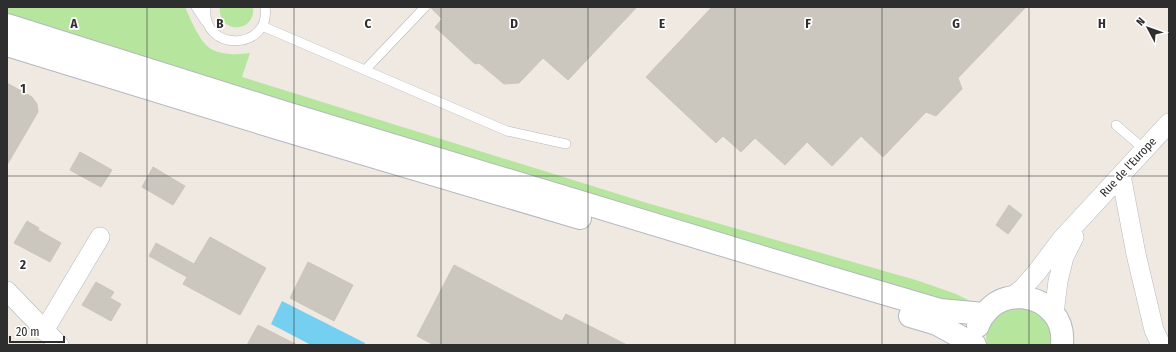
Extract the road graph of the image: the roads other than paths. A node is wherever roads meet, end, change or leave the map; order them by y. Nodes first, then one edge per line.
1 (196, 7) edge
2 (206, 7) edge
3 (265, 7) edge
4 (425, 7) edge
5 (7, 25) edge
6 (262, 26) junction
7 (211, 29) junction
8 (7, 45) edge
9 (366, 70) junction
10 (1169, 123) edge
11 (1116, 125) dead end
12 (566, 144) dead end
13 (1144, 150) junction
14 (1121, 175) junction
15 (1088, 211) junction
16 (100, 237) dead end
17 (7, 291) edge
18 (1012, 297) junction
19 (984, 314) junction
20 (1054, 314) junction
21 (44, 331) junction
22 (1068, 342) edge
23 (59, 345) edge
24 (975, 345) edge
25 (1162, 345) edge

1 - 7 lane
2 - 7 lane
3 - 6 lane
4 - 9 lane
5 - 19 main road
6 - 7 lane
6 - 9 lane
8 - 24 main road
9 - 12 lane
10 - 13 street, Rue de l'Europe
11 - 13 lane
13 - 14 street, Rue de l'Europe
14 - 15 street, Rue de l'Europe
14 - 25 street
15 - 18 street, Rue de l'Europe
15 - 20 street, Rue de l'Europe
16 - 21 street
17 - 21 street
18 - 19 main road
18 - 20 main road
19 - 24 main road
20 - 22 main road
21 - 23 street

